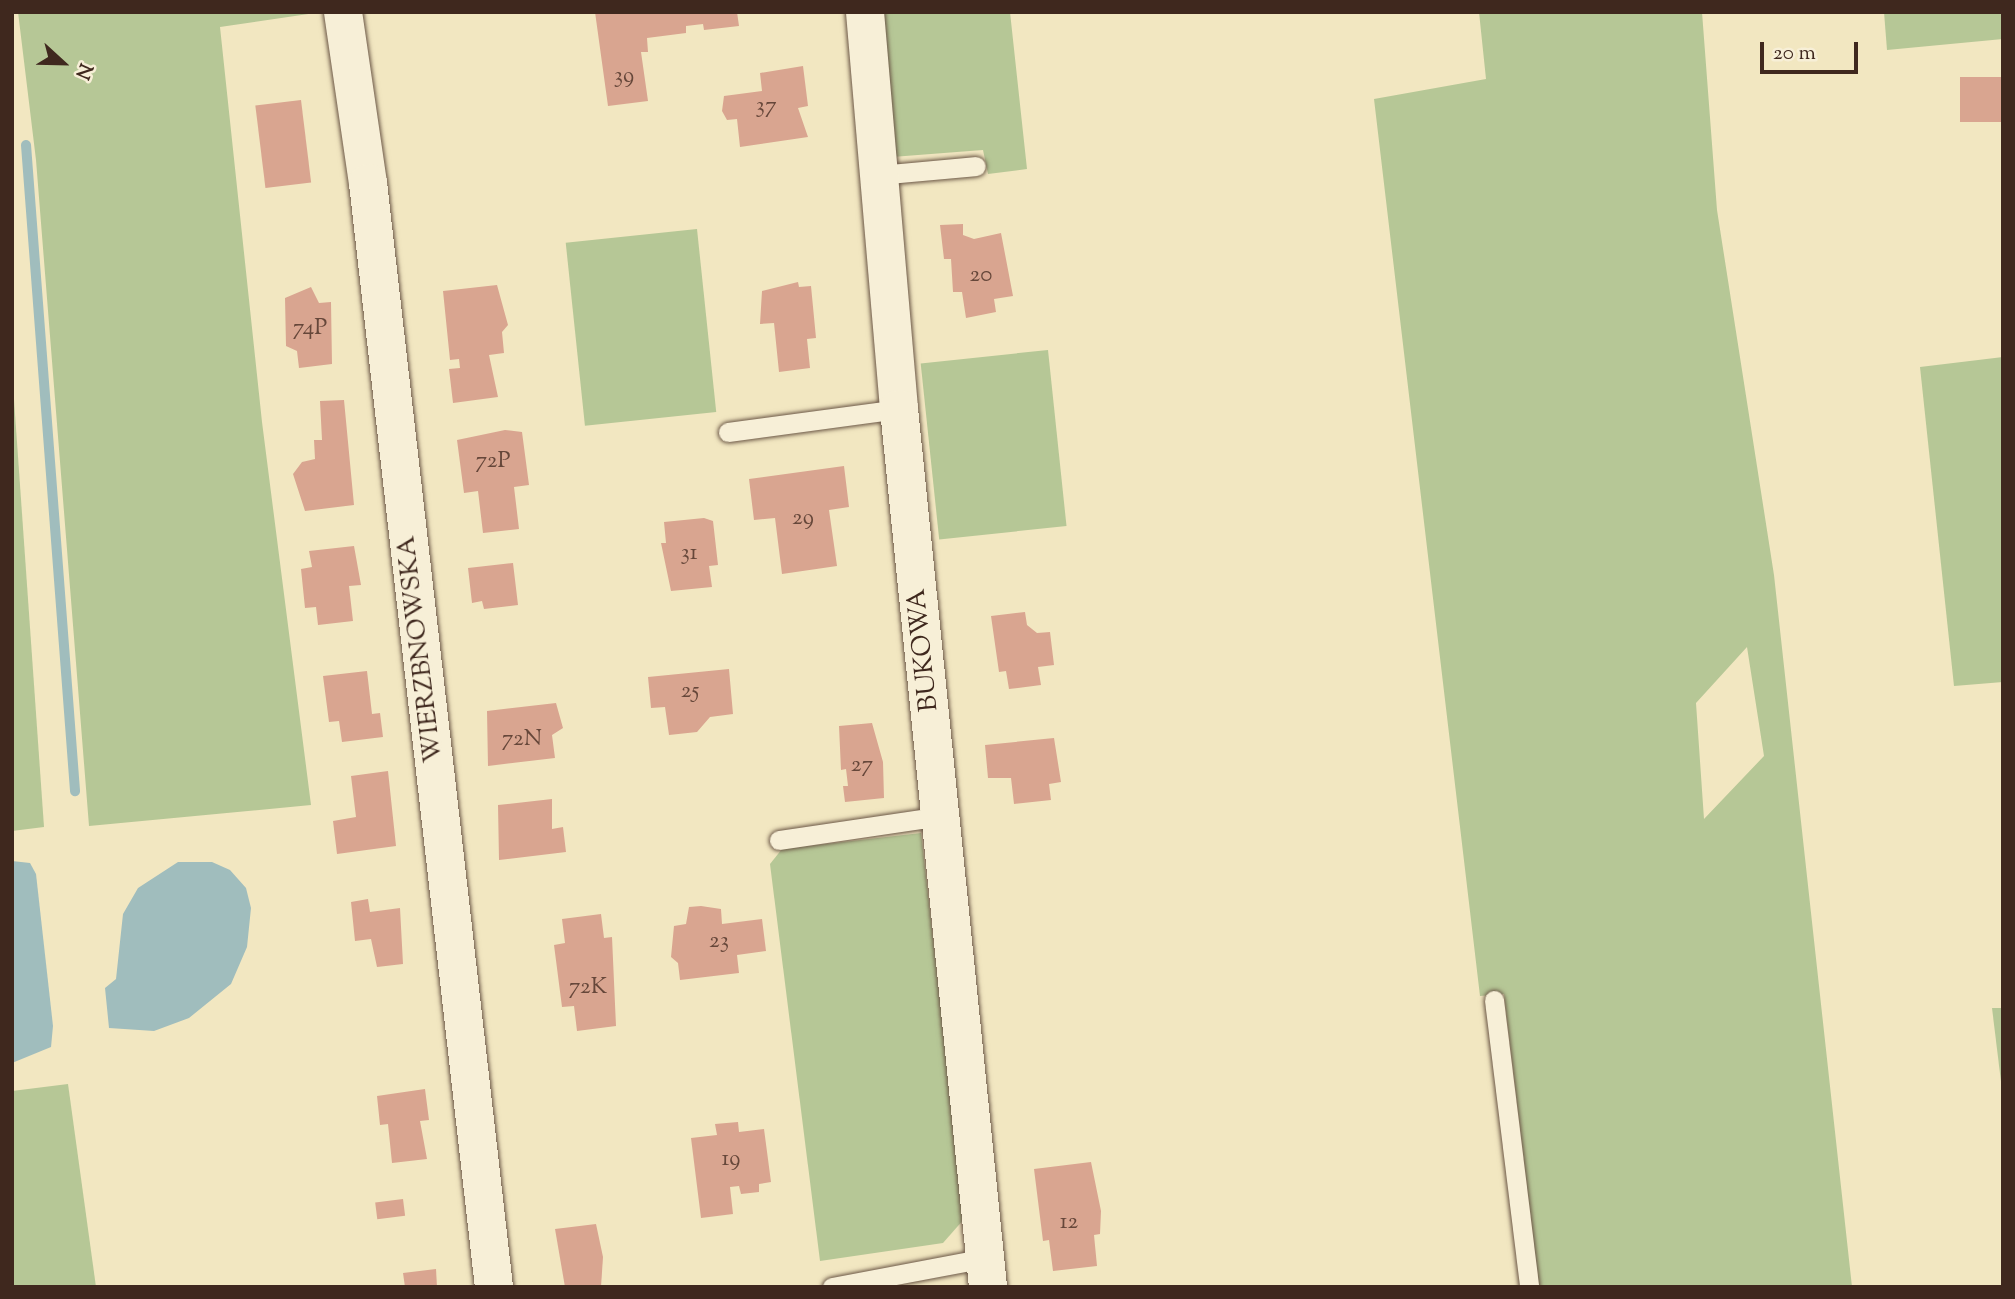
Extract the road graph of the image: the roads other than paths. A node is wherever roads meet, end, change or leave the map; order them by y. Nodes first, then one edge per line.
1 (343, 12) edge
2 (865, 12) edge
3 (976, 166) dead end
4 (878, 175) junction
5 (899, 409) junction
6 (728, 432) dead end
7 (941, 816) junction
8 (779, 840) dead end
9 (1494, 1000) dead end
10 (987, 1272) edge
11 (494, 1287) edge
12 (832, 1287) edge
13 (1529, 1287) edge

1 - 11 street, WIERZBNOWSKA
2 - 4 street, BUKOWA
3 - 4 lane
4 - 5 street, BUKOWA
5 - 6 lane
5 - 7 street, BUKOWA
7 - 8 lane
7 - 10 street, BUKOWA
9 - 13 lane
10 - 12 lane

